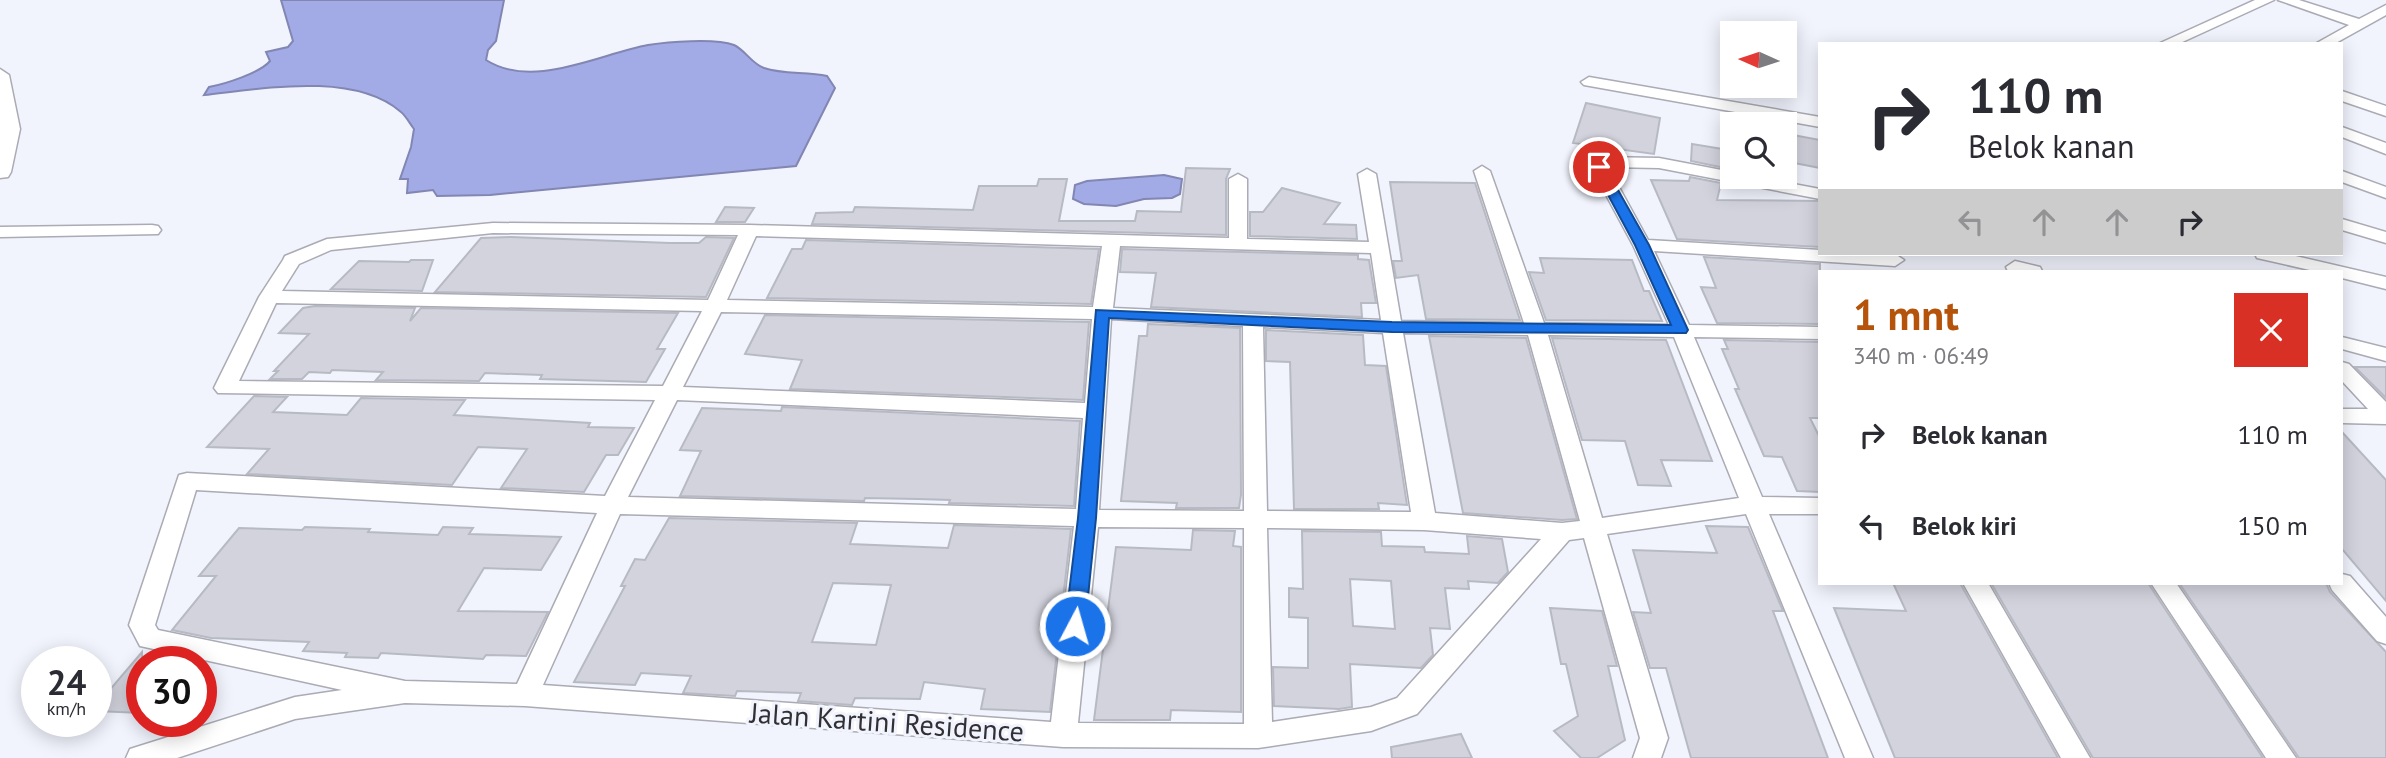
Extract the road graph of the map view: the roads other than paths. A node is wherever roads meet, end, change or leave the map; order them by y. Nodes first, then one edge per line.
1 (2267, 0) edge
2 (2285, 0) edge
3 (2386, 9) edge
4 (2361, 24) junction
5 (2170, 42) edge
6 (2326, 42) edge
7 (0, 75) edge
8 (1589, 82) dead end
9 (2343, 96) edge
10 (2386, 111) edge
11 (1818, 122) edge
12 (2343, 132) edge
13 (2386, 149) edge
14 (1482, 171) dead end
15 (0, 172) edge
16 (1367, 174) dead end
17 (2343, 176) edge
18 (1238, 178) dead end
19 (2386, 193) edge
20 (1818, 194) edge
21 (2343, 224) edge
22 (152, 230) dead end
23 (750, 230) junction
24 (0, 232) edge
25 (2386, 237) edge
26 (1112, 240) junction
27 (1238, 243) junction
28 (1642, 245) junction
29 (1380, 248) junction
30 (2272, 256) edge
31 (1895, 262) edge
32 (2331, 270) edge
33 (2343, 273) edge
34 (2386, 283) edge
35 (269, 297) junction
36 (713, 307) junction
37 (1102, 313) junction
38 (1253, 321) junction
39 (1392, 327) junction
40 (1536, 328) junction
41 (1681, 330) junction
42 (1818, 334) edge
43 (2343, 343) edge
44 (2386, 355) edge
45 (2343, 370) edge
46 (667, 393) junction
47 (1094, 411) junction
48 (2343, 416) edge
49 (2386, 416) edge
50 (612, 505) junction
51 (1753, 505) junction
52 (1818, 506) edge
53 (1087, 518) junction
54 (1255, 521) junction
55 (1424, 521) junction
56 (1594, 526) junction
57 (1562, 532) junction
58 (1976, 585) edge
59 (2164, 585) edge
60 (2343, 585) edge
61 (2375, 609) edge
62 (2386, 634) edge
63 (405, 692) junction
64 (525, 695) junction
65 (1063, 735) junction
66 (1258, 736) junction
67 (140, 758) edge
68 (1647, 758) edge
69 (1859, 758) edge
70 (2076, 758) edge
71 (2282, 758) edge

1 - 5 street
2 - 4 street
3 - 4 street
4 - 6 street
7 - 15 street
8 - 11 street
9 - 10 street
12 - 13 street
14 - 40 street
16 - 29 street
17 - 19 street
18 - 27 street
20 - 28 street
21 - 25 street
22 - 24 street
23 - 26 street
23 - 35 street
23 - 36 street
26 - 27 street
26 - 37 street
27 - 29 street
28 - 31 street
28 - 41 street
29 - 39 street
30 - 32 street
33 - 34 street
35 - 36 street
35 - 46 street
36 - 37 street
36 - 46 street
37 - 38 street
37 - 47 street
38 - 39 street
38 - 54 street
39 - 40 street
39 - 55 street
40 - 41 street
40 - 56 street
41 - 42 street
41 - 51 street
43 - 44 street
45 - 49 street
46 - 47 street
46 - 50 street
47 - 53 street
48 - 49 street
50 - 53 street
50 - 63 street
50 - 64 street
51 - 52 street
51 - 56 street
51 - 69 street
53 - 54 street
53 - 65 street
54 - 55 street
54 - 66 street
55 - 57 street
56 - 57 street
56 - 68 street
57 - 66 street, Jalan Kartini Residence
58 - 70 street
59 - 71 street
60 - 61 street
61 - 62 street
63 - 64 street, Jalan Kartini Residence
63 - 67 street, Jalan Kartini Residence
64 - 65 street, Jalan Kartini Residence
65 - 66 street, Jalan Kartini Residence

